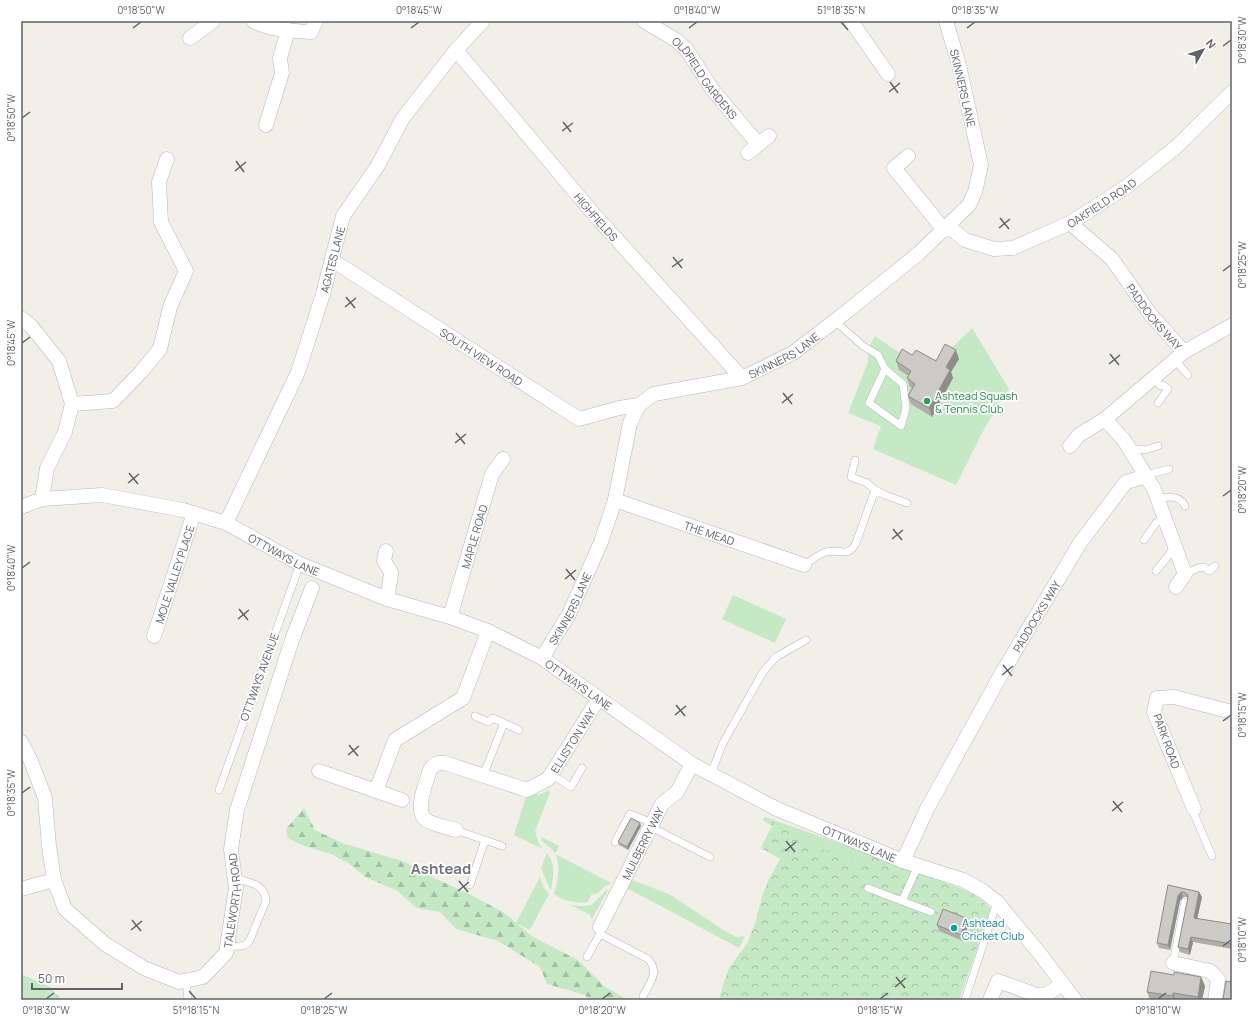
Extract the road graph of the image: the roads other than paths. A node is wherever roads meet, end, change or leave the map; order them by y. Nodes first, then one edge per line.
1 (213, 21) edge
2 (253, 21) edge
3 (316, 21) edge
4 (483, 21) edge
5 (644, 21) edge
6 (851, 21) edge
7 (946, 21) edge
8 (288, 30) junction
9 (190, 38) dead end
10 (456, 50) junction
11 (888, 74) dead end
12 (1232, 92) edge
13 (266, 125) dead end
14 (758, 144) dead end
15 (908, 156) dead end
16 (166, 159) dead end
17 (1070, 223) junction
18 (946, 228) junction
19 (332, 260) junction
20 (21, 318) edge
21 (835, 321) junction
22 (1232, 326) edge
23 (1180, 356) junction
24 (885, 369) junction
25 (1188, 375) dead end
26 (742, 378) junction
27 (1153, 378) junction
28 (1158, 403) dead end
29 (72, 404) junction
30 (639, 406) junction
31 (1105, 419) junction
32 (1070, 446) dead end
33 (1158, 446) dead end
34 (1133, 453) junction
35 (503, 459) dead end
36 (855, 460) dead end
37 (1169, 469) dead end
38 (1147, 475) junction
39 (875, 490) junction
40 (42, 499) junction
41 (1158, 499) junction
42 (615, 500) junction
43 (907, 503) dead end
44 (1185, 506) dead end
45 (21, 507) edge
46 (194, 513) junction
47 (1165, 519) junction
48 (226, 523) junction
49 (1144, 540) dead end
50 (1175, 547) junction
51 (386, 551) dead end
52 (300, 564) junction
53 (804, 565) joint
54 (1215, 566) dead end
55 (1156, 571) dead end
56 (1185, 574) junction
57 (1176, 587) dead end
58 (312, 588) dead end
59 (387, 599) junction
60 (450, 617) junction
61 (488, 631) junction
62 (154, 636) dead end
63 (806, 640) dead end
64 (542, 658) junction
65 (599, 698) junction
66 (1232, 712) edge
67 (475, 716) dead end
68 (504, 723) junction
69 (520, 730) dead end
70 (21, 742) edge
71 (692, 764) junction
72 (582, 768) dead end
73 (319, 771) dead end
74 (551, 774) junction
75 (713, 775) junction
76 (483, 776) junction
77 (219, 790) dead end
78 (376, 791) junction
79 (402, 800) dead end
80 (1194, 810) joint
81 (652, 825) junction
82 (456, 830) joint
83 (485, 840) junction
84 (614, 842) dead end
85 (502, 846) dead end
86 (1212, 856) dead end
87 (710, 857) dead end
88 (903, 861) junction
89 (918, 866) junction
90 (235, 878) junction
91 (54, 880) junction
92 (470, 885) dead end
93 (868, 888) dead end
94 (21, 889) edge
95 (902, 901) junction
96 (997, 902) junction
97 (1185, 902) edge
98 (931, 912) dead end
99 (600, 930) junction
100 (227, 946) junction
101 (587, 957) dead end
102 (1173, 963) joint
103 (186, 980) junction
104 (1063, 984) junction
105 (643, 996) dead end
106 (188, 1000) edge
107 (965, 1000) edge
108 (990, 1000) edge
109 (1075, 1000) edge
110 (1215, 1000) edge

1 - 9 street
2 - 8 street
3 - 8 street
4 - 10 street, AGATES LANE
5 - 14 street, OLDFIELD GARDENS
6 - 11 street
7 - 18 street, SKINNERS LANE
8 - 13 street
10 - 19 street, AGATES LANE
10 - 26 street, HIGHFIELDS
12 - 17 street, OAKFIELD ROAD
15 - 18 street, OAKFIELD ROAD
16 - 29 street
17 - 18 street, OAKFIELD ROAD
17 - 23 street, PADDOCKS WAY
18 - 21 street, SKINNERS LANE
19 - 30 street, SOUTH VIEW ROAD
19 - 48 street, AGATES LANE
20 - 29 street
21 - 24 lane
21 - 26 street, SKINNERS LANE
22 - 23 street
23 - 25 lane
23 - 27 street, PADDOCKS WAY
24 - 24 lane
26 - 30 street, SKINNERS LANE
27 - 28 lane
27 - 31 street, PADDOCKS WAY
29 - 40 street
30 - 42 street, SKINNERS LANE
31 - 32 street, PADDOCKS WAY
31 - 34 street
33 - 34 lane
34 - 38 street
35 - 60 street, MAPLE ROAD
36 - 39 lane
37 - 38 lane
38 - 41 street
38 - 88 street, PADDOCKS WAY
39 - 43 lane
39 - 53 lane
40 - 45 street, OTTWAYS LANE
40 - 46 street, OTTWAYS LANE
41 - 44 lane
41 - 47 street
42 - 53 street, THE MEAD
42 - 64 street, SKINNERS LANE
46 - 48 street, OTTWAYS LANE
46 - 62 street, MOLE VALLEY PLACE
47 - 49 lane
47 - 50 street
48 - 52 street, OTTWAYS LANE
50 - 55 lane
50 - 56 street
51 - 59 street
52 - 59 street, OTTWAYS LANE
52 - 77 lane, OTTWAYS AVENUE
54 - 56 lane
56 - 57 street
58 - 90 street, TALEWORTH ROAD
59 - 60 street, OTTWAYS LANE
60 - 61 street, OTTWAYS LANE
61 - 64 street, OTTWAYS LANE
61 - 78 street
63 - 75 lane
64 - 65 street, OTTWAYS LANE
65 - 71 street, OTTWAYS LANE
65 - 74 street, ELLISTON WAY
66 - 80 street, PARK ROAD
67 - 68 lane
68 - 69 lane
68 - 76 lane
70 - 91 street, TALEWORTH ROAD
71 - 75 street, OTTWAYS LANE
71 - 81 street, MULBERRY WAY
72 - 74 lane
73 - 78 street
74 - 76 street, ELLISTON WAY
75 - 88 street, OTTWAYS LANE
76 - 82 street, ELLISTON WAY
78 - 79 street
80 - 86 lane
81 - 84 lane
81 - 87 lane
81 - 99 street, MULBERRY WAY
82 - 83 lane
83 - 85 lane
83 - 92 lane
88 - 89 street, OTTWAYS LANE
89 - 95 lane
89 - 96 street, OTTWAYS LANE
90 - 100 street, TALEWORTH ROAD
90 - 100 lane
91 - 94 street
91 - 103 street, TALEWORTH ROAD
93 - 95 lane
95 - 98 lane
96 - 104 street, OTTWAYS LANE
96 - 107 lane
97 - 102 lane
99 - 101 lane
99 - 105 lane
100 - 103 street, TALEWORTH ROAD
102 - 110 street
103 - 106 lane
104 - 108 street
104 - 109 street, OTTWAYS LANE

